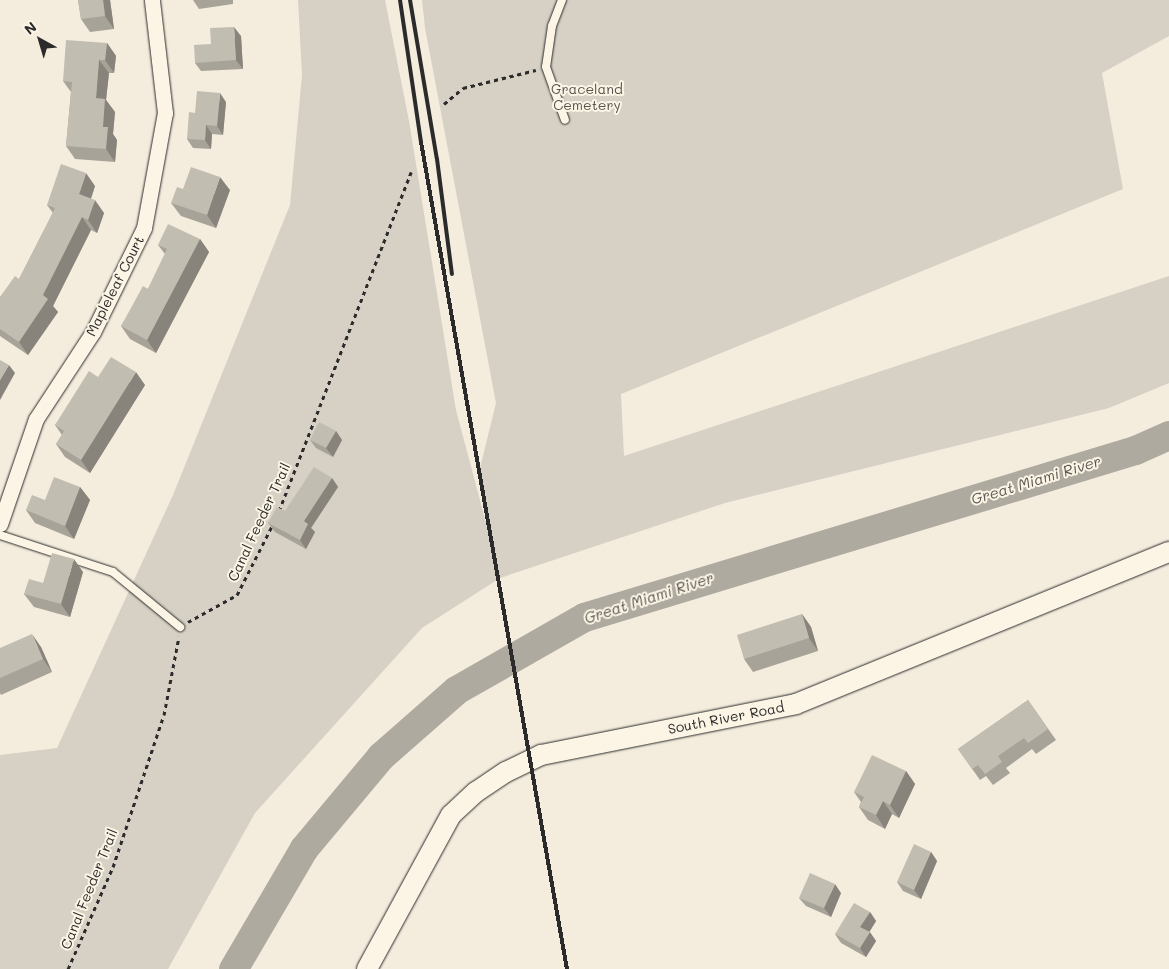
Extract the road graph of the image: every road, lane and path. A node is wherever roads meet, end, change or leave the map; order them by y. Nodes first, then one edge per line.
1 (152, 0) edge
2 (562, 0) edge
3 (546, 67) junction
4 (444, 104) dead end
5 (565, 120) dead end
6 (411, 172) dead end
7 (0, 524) edge
8 (0, 535) edge
9 (1169, 552) edge
10 (180, 627) junction
11 (68, 969) edge
12 (367, 969) edge

1 - 7 street, Mapleleaf Court
2 - 3 lane
3 - 4 path
3 - 5 lane
6 - 10 path, Canal Feeder Trail
8 - 10 lane
9 - 12 street, South River Road
10 - 11 path, Canal Feeder Trail

